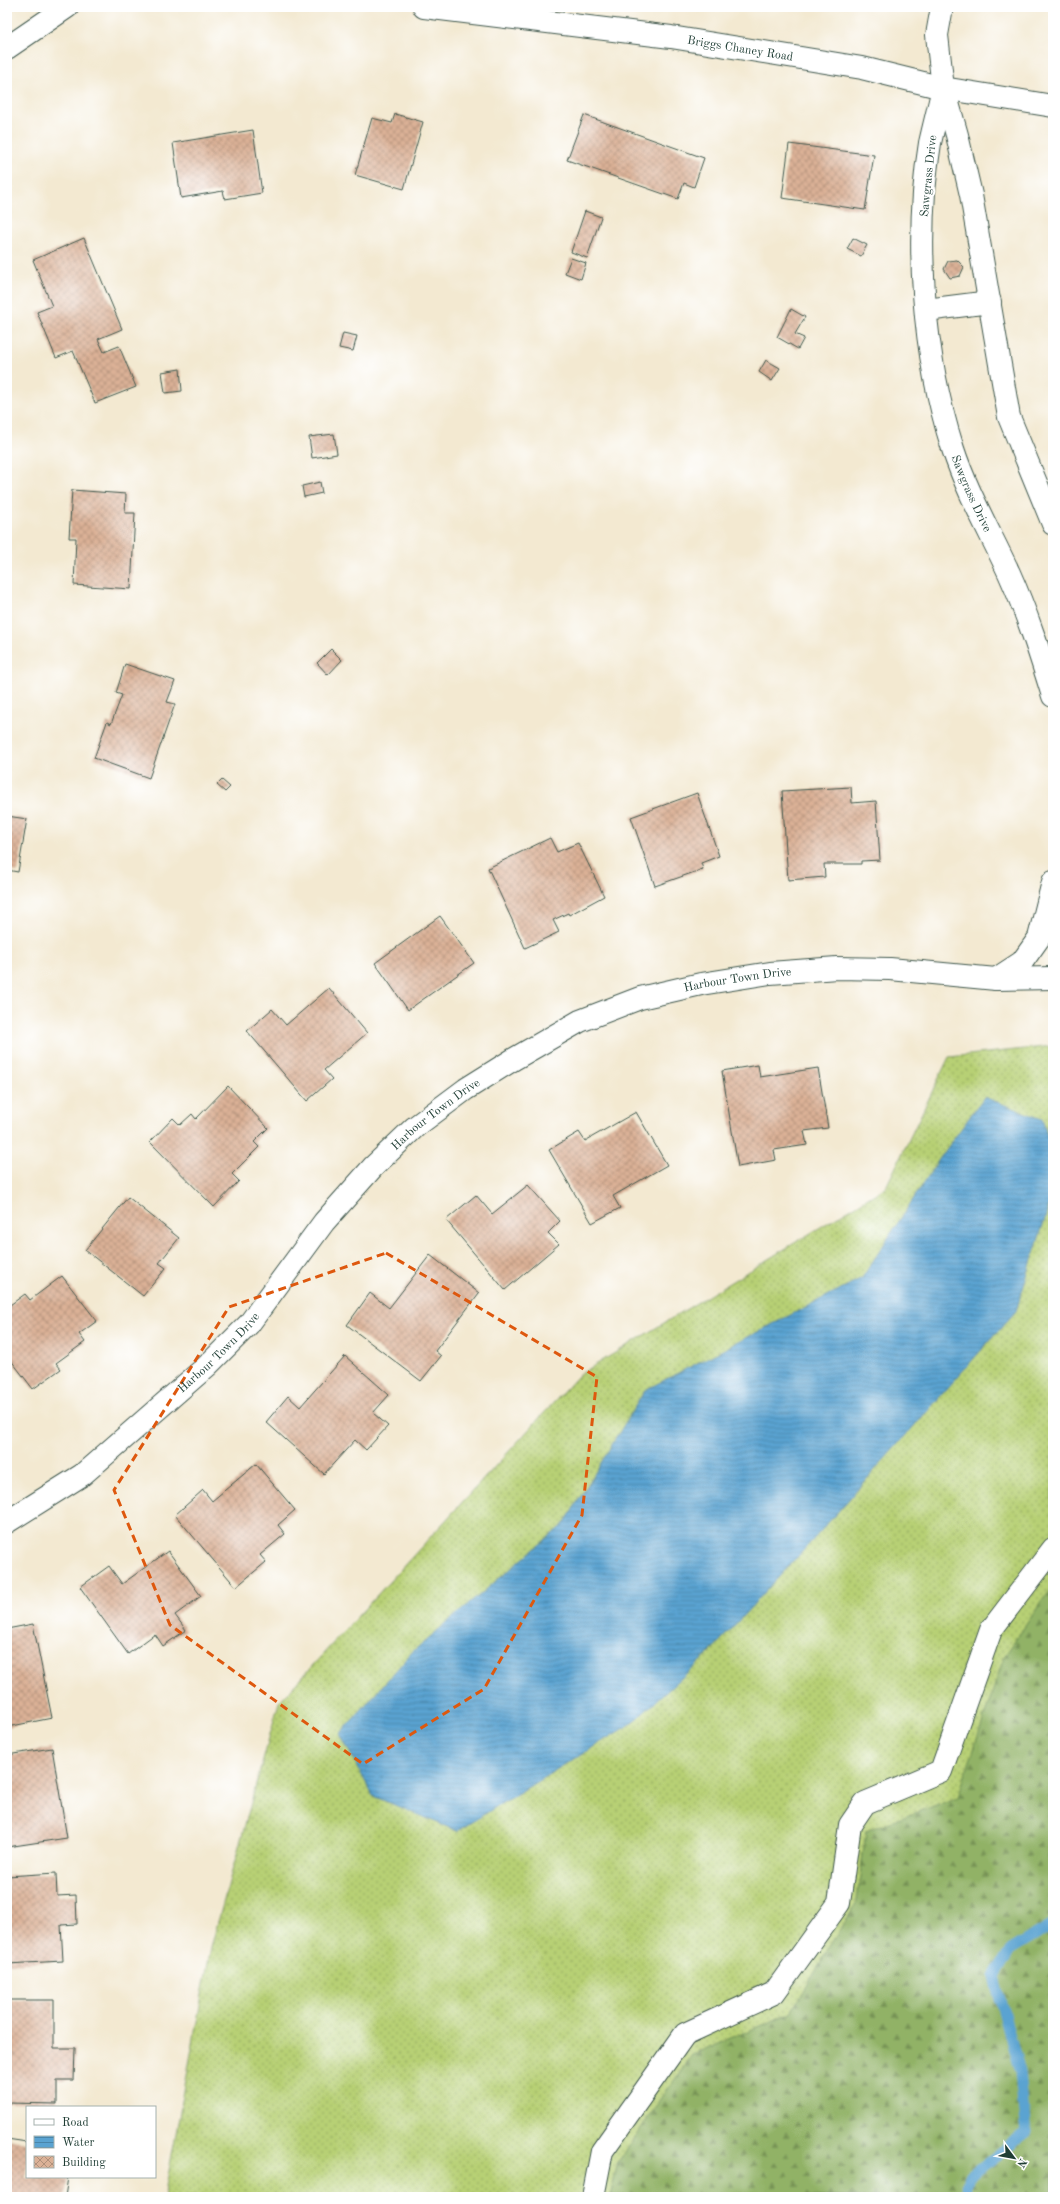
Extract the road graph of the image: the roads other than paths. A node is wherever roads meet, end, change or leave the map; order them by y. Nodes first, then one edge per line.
1 (67, 7) edge
2 (424, 7) edge
3 (942, 7) edge
4 (7, 48) edge
5 (943, 88) junction
6 (1053, 106) edge
7 (990, 302) junction
8 (926, 310) junction
9 (1053, 524) edge
10 (1053, 696) edge
11 (1053, 882) edge
12 (1053, 978) edge
13 (996, 979) junction
14 (7, 1522) edge
15 (1053, 1549) edge
16 (593, 2197) edge

1 - 4 street
2 - 5 street, Briggs Chaney Road
3 - 5 street
5 - 6 street, Briggs Chaney Road
5 - 7 street, Sawgrass Drive
5 - 8 street, Sawgrass Drive
7 - 8 street
7 - 9 street, Sawgrass Drive
8 - 10 street, Sawgrass Drive
11 - 13 street
12 - 13 street
13 - 14 street, Harbour Town Drive
15 - 16 street

